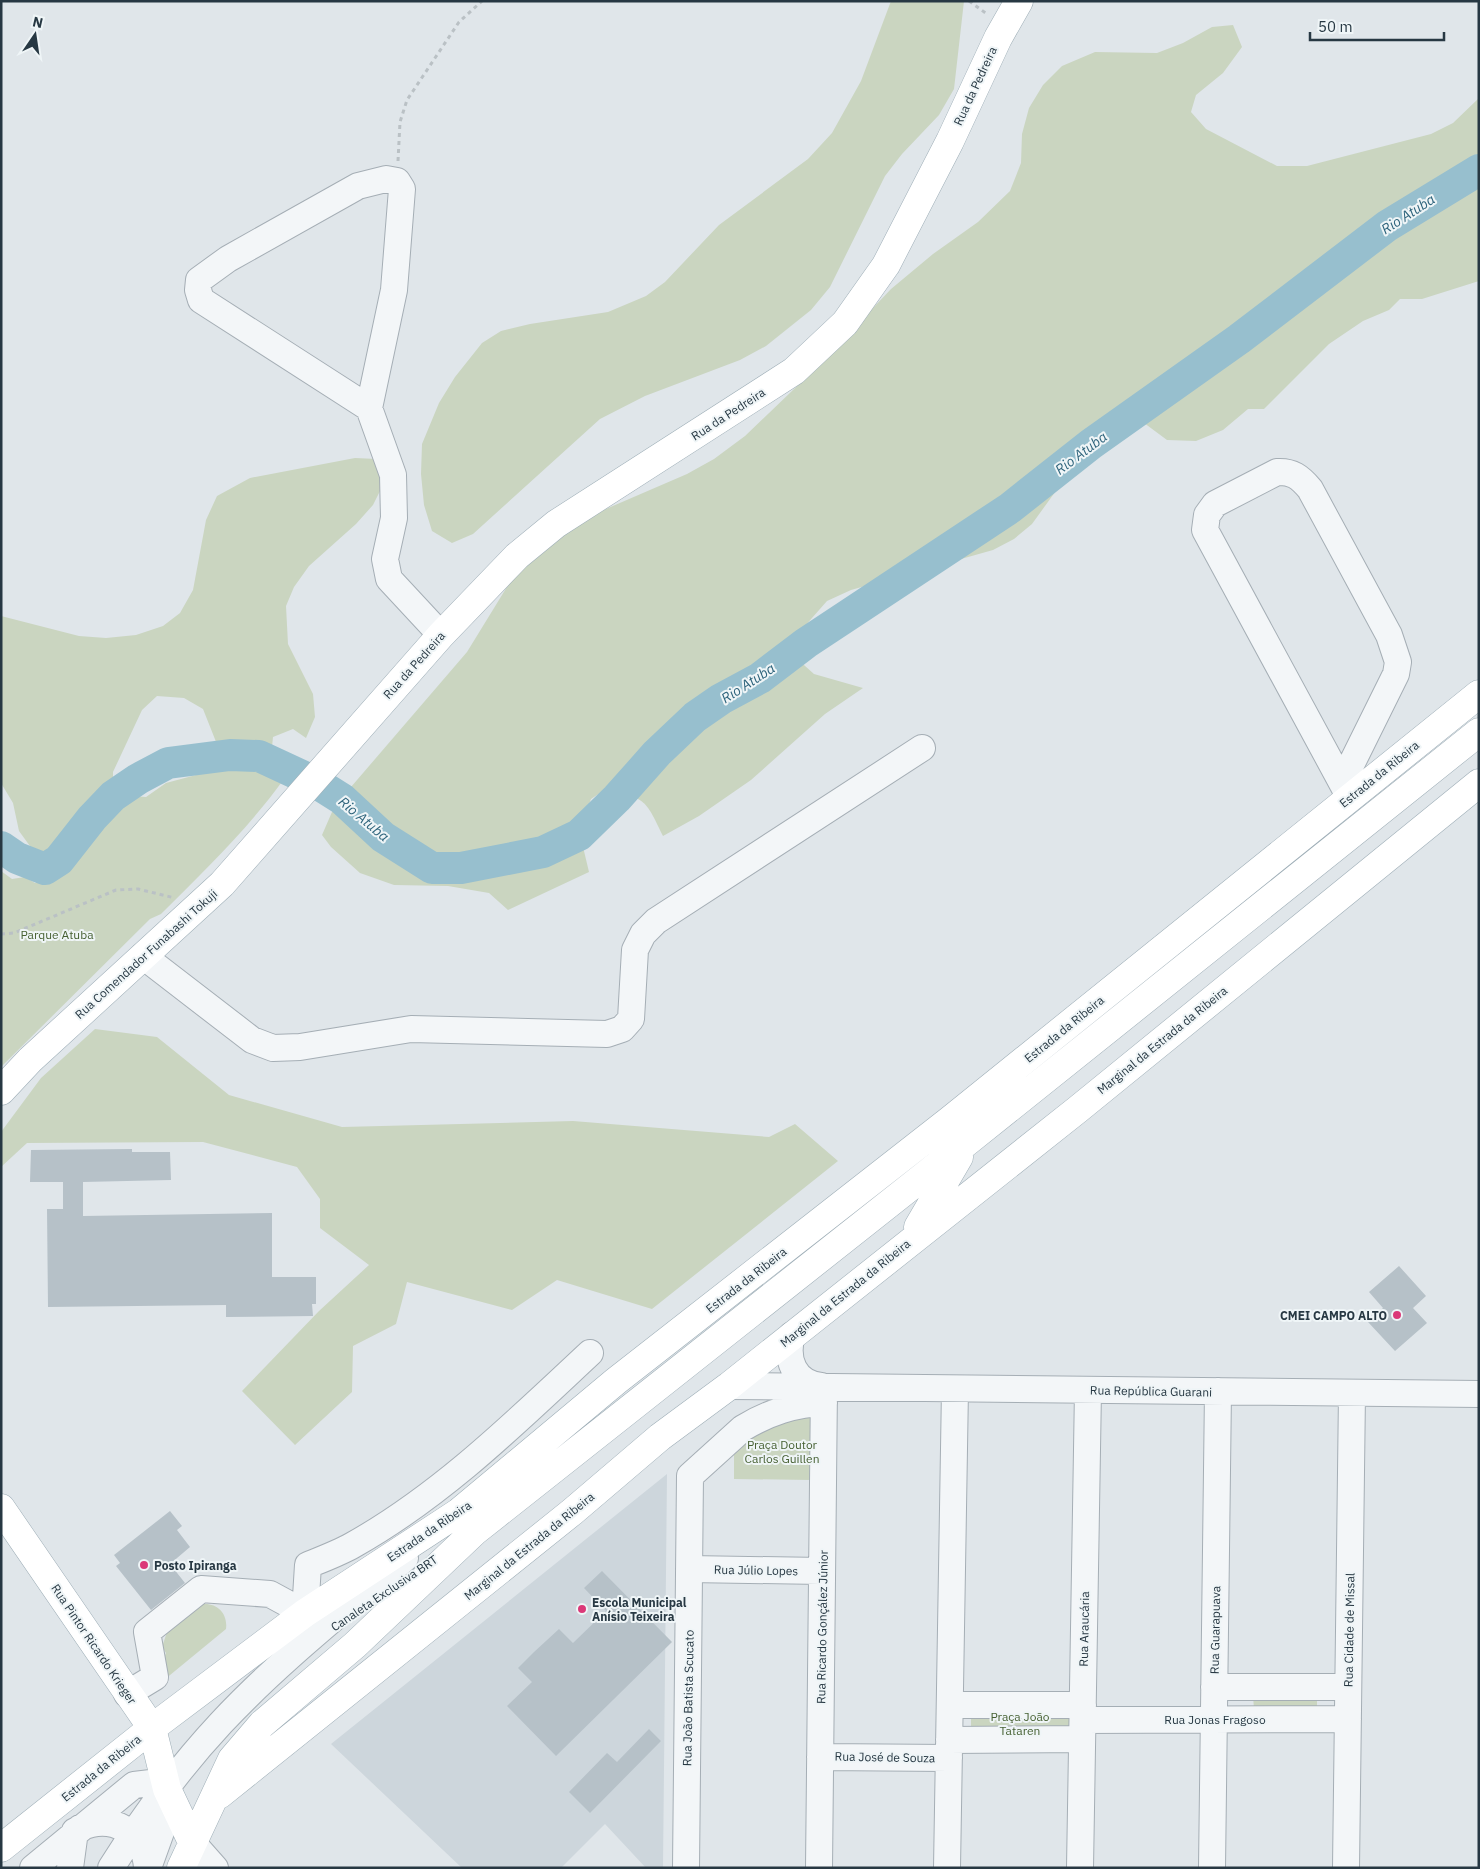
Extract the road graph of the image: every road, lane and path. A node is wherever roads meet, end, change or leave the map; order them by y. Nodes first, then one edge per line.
1 (482, 1) edge
2 (1019, 1) edge
3 (397, 181) junction
4 (369, 408) junction
5 (441, 635) junction
6 (1479, 694) edge
7 (1479, 732) edge
8 (922, 748) dead end
9 (1478, 785) edge
10 (1346, 790) junction
11 (286, 813) joint
12 (199, 907) junction
13 (1, 934) edge
14 (143, 956) junction
15 (1, 1091) edge
16 (967, 1142) junction
17 (909, 1241) junction
18 (792, 1335) junction
19 (590, 1353) dead end
20 (729, 1386) junction
21 (955, 1388) junction
22 (1088, 1390) junction
23 (1218, 1391) junction
24 (1352, 1393) junction
25 (1479, 1394) edge
26 (824, 1395) junction
27 (1, 1508) edge
28 (466, 1522) junction
29 (689, 1569) junction
30 (822, 1570) junction
31 (305, 1613) junction
32 (1214, 1687) junction
33 (1348, 1687) junction
34 (127, 1694) junction
35 (950, 1705) junction
36 (1214, 1719) junction
37 (1348, 1719) junction
38 (1083, 1721) junction
39 (152, 1728) junction
40 (949, 1749) junction
41 (820, 1757) junction
42 (167, 1789) junction
43 (210, 1801) junction
44 (75, 1831) junction
45 (133, 1834) junction
46 (192, 1842) junction
47 (1, 1848) edge
48 (33, 1868) edge
49 (70, 1868) edge
50 (90, 1868) edge
51 (111, 1868) edge
52 (148, 1868) edge
53 (166, 1868) edge
54 (175, 1868) edge
55 (181, 1868) edge
56 (214, 1868) edge
57 (686, 1868) edge
58 (819, 1868) edge
59 (947, 1868) edge
60 (1080, 1868) edge
61 (1212, 1868) edge
62 (1346, 1868) edge

1 - 3 path
2 - 5 main road, Rua da Pedreira
3 - 4 street
3 - 4 street
4 - 5 street
5 - 11 main road, Rua da Pedreira
6 - 10 main road, Estrada da Ribeira
7 - 16 main road, Estrada da Ribeira
8 - 14 street
9 - 17 main road, Marginal da Estrada da Ribeira
10 - 10 street
10 - 28 main road, Estrada da Ribeira
11 - 12 main road, Rua Comendador Funabashi Tokuji
12 - 13 path
12 - 14 main road, Rua Comendador Funabashi Tokuji
14 - 15 main road, Rua Comendador Funabashi Tokuji
16 - 17 main road
16 - 28 main road, Estrada da Ribeira
17 - 18 main road, Marginal da Estrada da Ribeira
18 - 20 main road, Marginal da Estrada da Ribeira
18 - 26 street, Rua República Guarani
19 - 31 street
20 - 26 street, Rua República Guarani
20 - 43 main road, Marginal da Estrada da Ribeira
21 - 22 street, Rua República Guarani
21 - 26 street, Rua República Guarani
21 - 35 street
22 - 23 street, Rua República Guarani
22 - 38 street, Rua Araucária
23 - 24 street, Rua República Guarani
23 - 32 street, Rua Guarapuava
24 - 25 street, Rua República Guarani
24 - 33 street, Rua Cidade de Missal
26 - 29 street, Rua João Batista Scucato
26 - 30 street, Rua Ricardo Gonçález Júnior
27 - 34 main road, Rua Pintor Ricardo Krieger
28 - 31 main road, Estrada da Ribeira
28 - 42 street, Canaleta Exclusiva BRT
28 - 43 main road, Estrada da Ribeira
29 - 30 street, Rua Júlio Lopes
29 - 57 street, Rua João Batista Scucato
30 - 41 street, Rua Ricardo Gonçález Júnior
31 - 34 street
31 - 39 main road, Estrada da Ribeira
32 - 33 street
32 - 36 street, Rua Guarapuava
33 - 37 street, Rua Cidade de Missal
34 - 39 main road, Rua Pintor Ricardo Krieger
35 - 38 street, Rua Jonas Fragoso
35 - 40 street
36 - 37 street, Rua Jonas Fragoso
36 - 38 street, Rua Jonas Fragoso
36 - 61 street, Rua Guarapuava
37 - 62 street, Rua Cidade de Missal
38 - 40 street, Rua José de Souza
38 - 60 street, Rua Araucária
39 - 42 main road, Rua Pintor Ricardo Krieger
39 - 47 main road, Estrada da Ribeira
40 - 41 street, Rua José de Souza
40 - 59 street
41 - 58 street, Rua Ricardo Gonçález Júnior
42 - 44 street
42 - 45 street, Canaleta Exclusiva BRT
42 - 46 main road, Rua Pintor Ricardo Krieger
42 - 52 street
43 - 46 main road, Estrada da Ribeira
44 - 45 street
44 - 48 street
44 - 49 street
45 - 50 street, Canaleta Exclusiva BRT
45 - 51 street, Canaleta Exclusiva BRT
45 - 52 street
46 - 55 main road, Estrada da Ribeira
46 - 56 street
53 - 54 street

